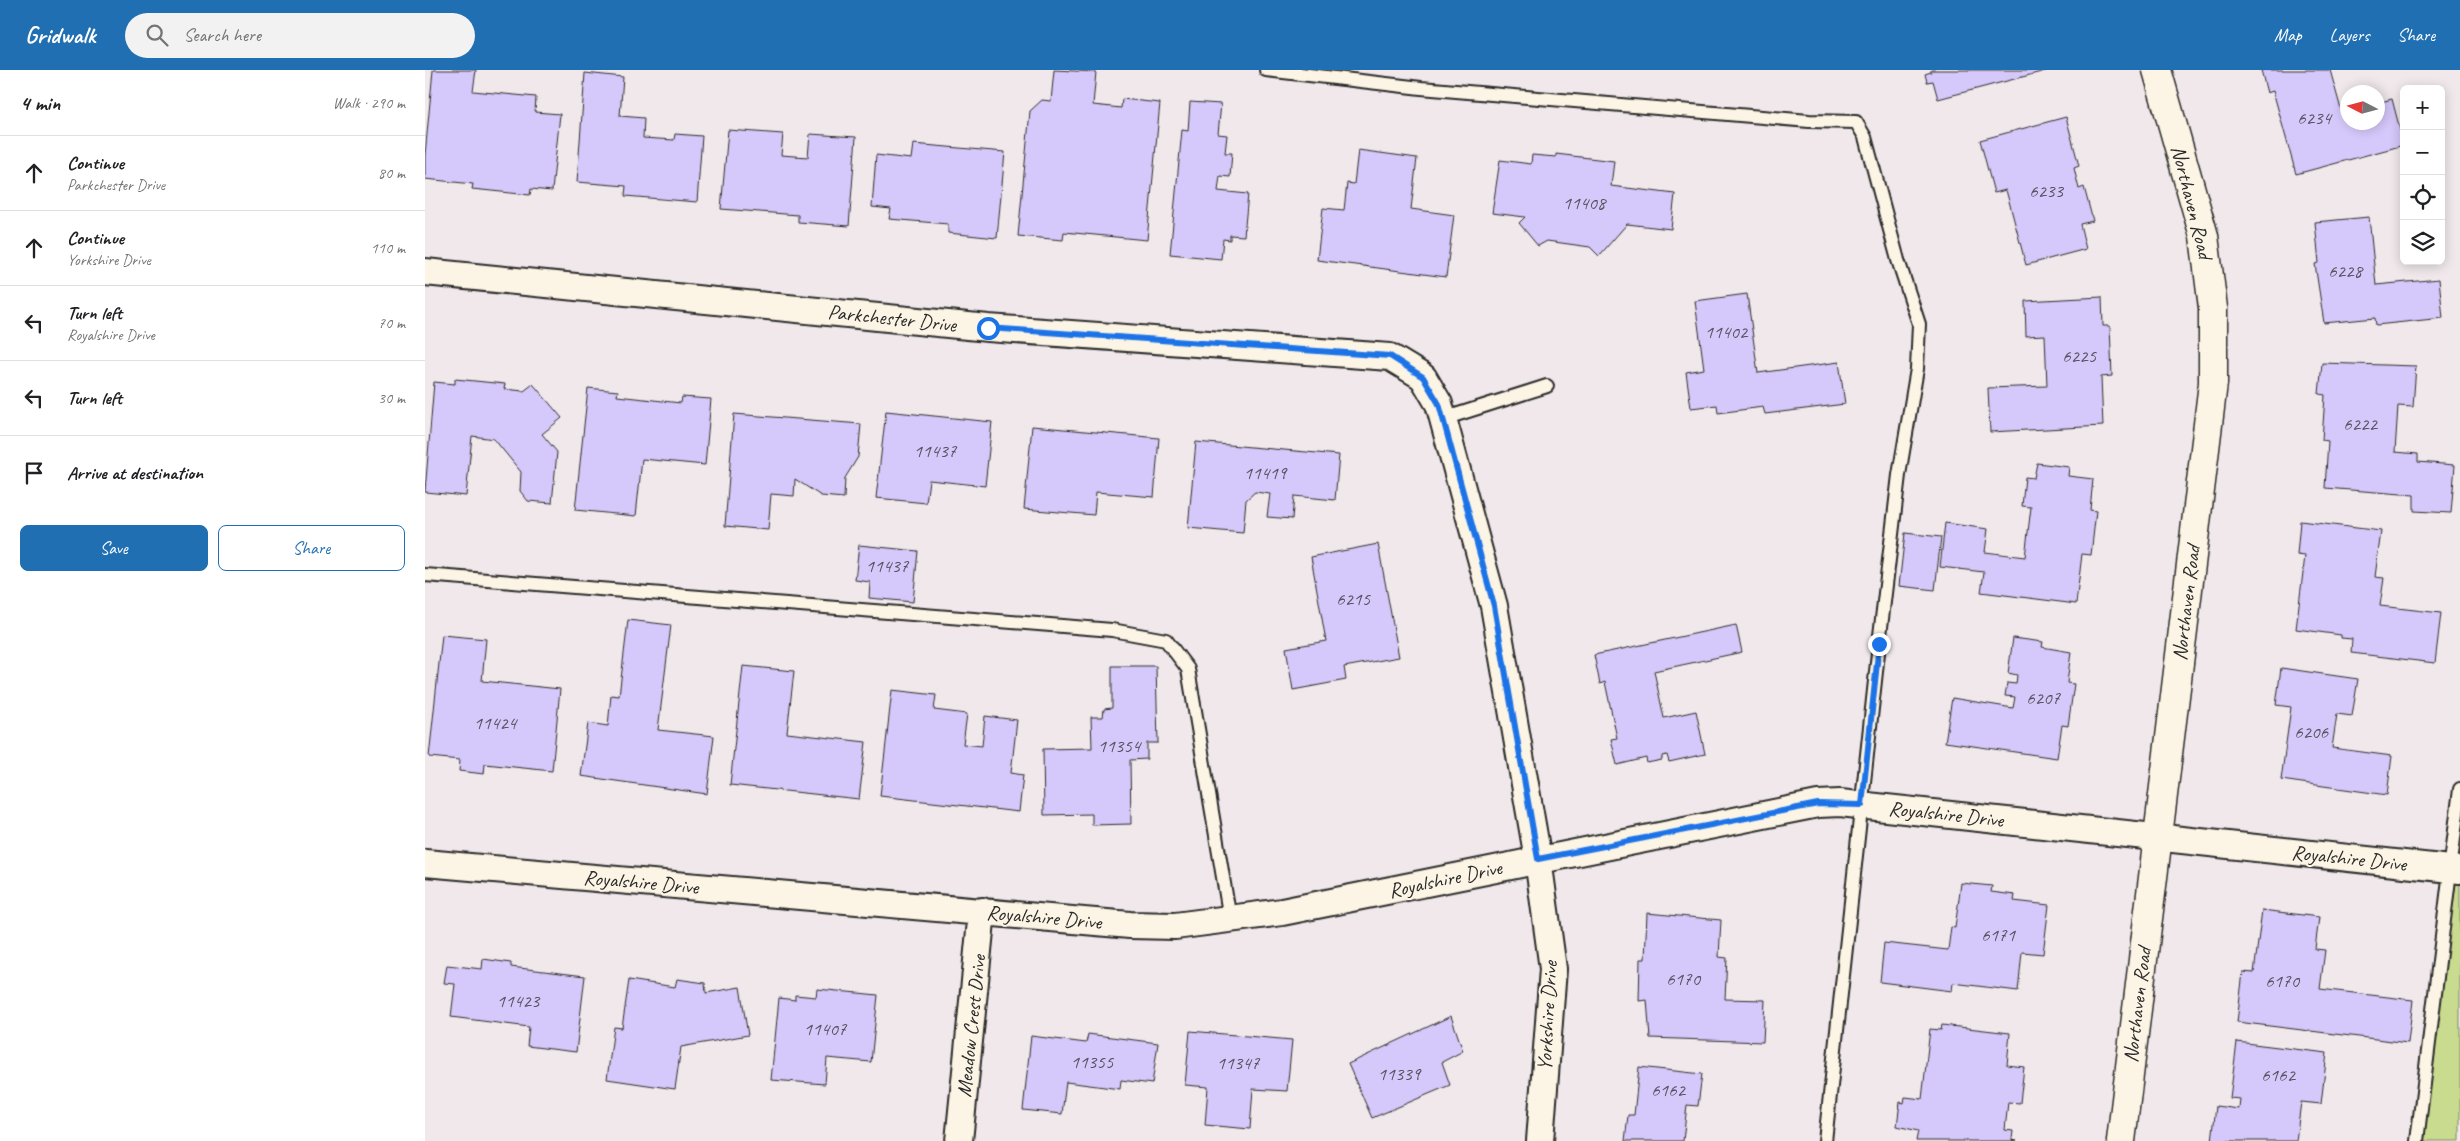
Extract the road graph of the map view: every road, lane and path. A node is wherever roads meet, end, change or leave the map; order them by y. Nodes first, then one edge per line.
1 (1265, 70) edge
2 (2157, 70) edge
3 (425, 272) edge
4 (1390, 356) joint
5 (1547, 386) dead end
6 (1443, 419) junction
7 (425, 575) edge
8 (2460, 789) edge
9 (1862, 805) junction
10 (2156, 838) junction
11 (1538, 859) junction
12 (425, 863) edge
13 (2455, 870) edge
14 (982, 911) junction
15 (1231, 919) junction
16 (959, 1141) edge
17 (1540, 1141) edge
18 (1825, 1141) edge
19 (2121, 1141) edge
20 (2417, 1141) edge

1 - 9 lane
2 - 10 street, Northaven Road
3 - 4 street, Parkchester Drive
4 - 6 street, Yorkshire Drive
5 - 6 lane
6 - 11 street, Yorkshire Drive
7 - 15 lane
8 - 13 lane
9 - 10 street, Royalshire Drive
9 - 11 street, Royalshire Drive
9 - 18 lane
10 - 13 street, Royalshire Drive
10 - 19 street, Northaven Road
11 - 15 street, Royalshire Drive
11 - 17 street, Yorkshire Drive
12 - 14 street, Royalshire Drive
13 - 20 lane
14 - 15 street, Royalshire Drive
14 - 16 street, Meadow Crest Drive

